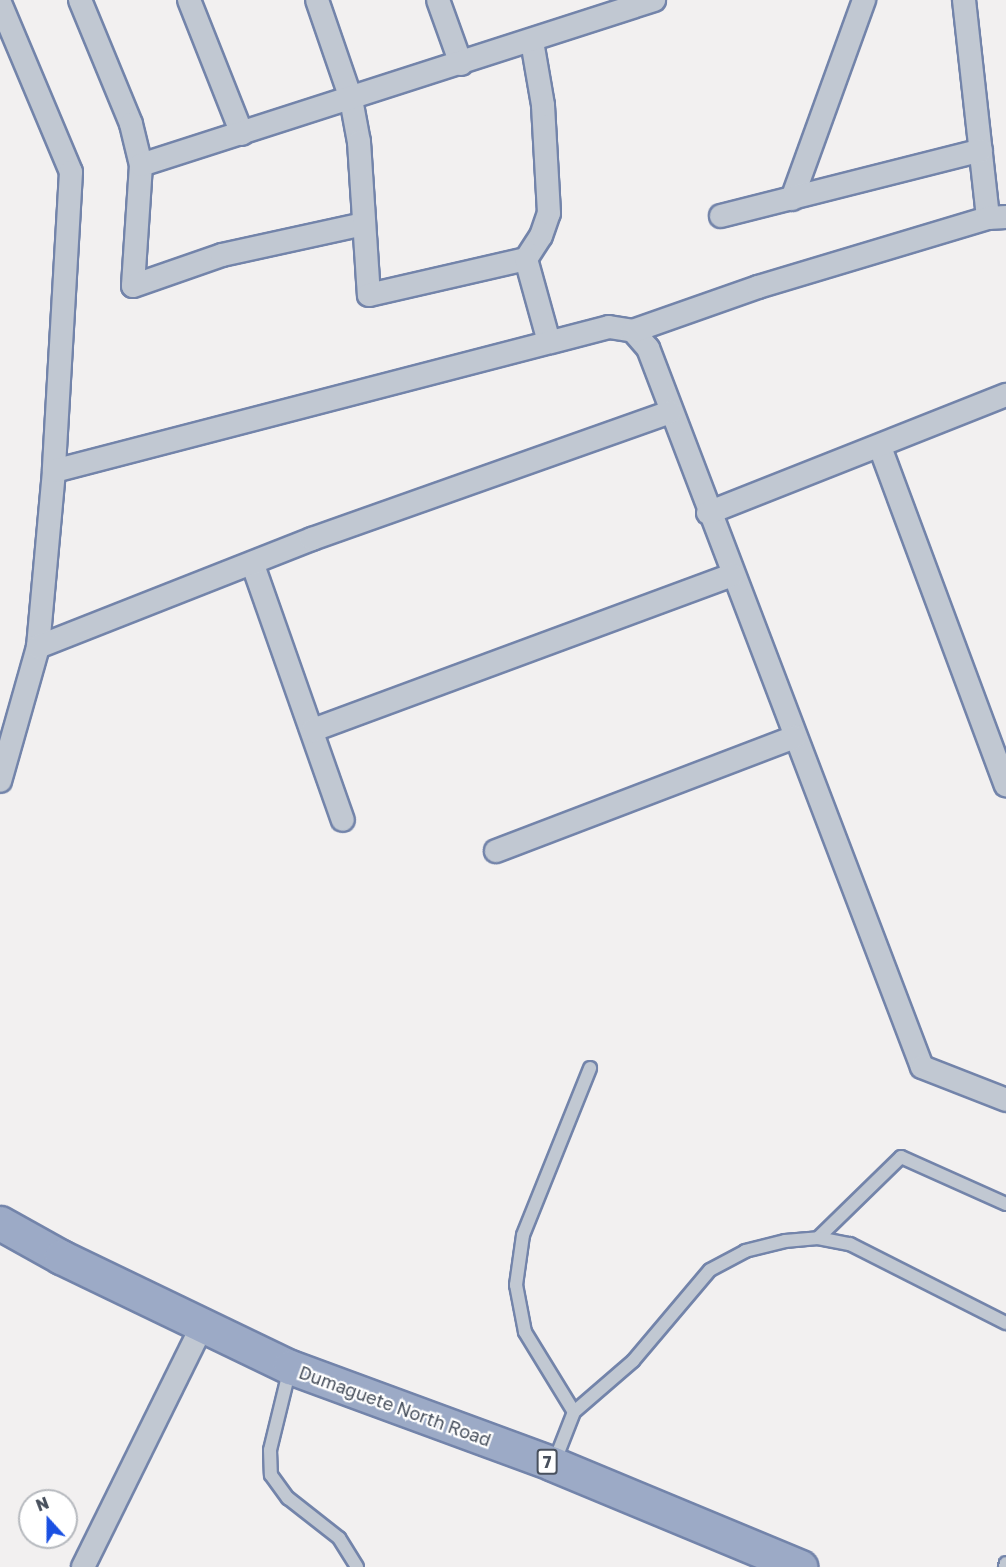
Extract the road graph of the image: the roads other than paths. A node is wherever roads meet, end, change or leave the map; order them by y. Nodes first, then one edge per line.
1 (80, 0) edge
2 (189, 0) edge
3 (317, 0) edge
4 (438, 0) edge
5 (654, 0) edge
6 (864, 0) edge
7 (964, 0) edge
8 (0, 3) edge
9 (532, 41) junction
10 (461, 64) junction
11 (351, 99) junction
12 (242, 134) junction
13 (981, 150) junction
14 (141, 165) junction
15 (792, 199) junction
16 (721, 216) dead end
17 (997, 218) edge
18 (364, 224) junction
19 (526, 259) junction
20 (633, 331) junction
21 (549, 342) junction
22 (1006, 395) edge
23 (670, 412) junction
24 (880, 447) junction
25 (54, 471) junction
26 (708, 513) junction
27 (253, 565) junction
28 (732, 575) junction
29 (38, 647) junction
30 (313, 730) junction
31 (795, 737) junction
32 (0, 781) edge
33 (1006, 785) edge
34 (343, 820) dead end
35 (496, 852) dead end
36 (590, 1068) dead end
37 (1006, 1100) edge
38 (1006, 1204) edge
39 (0, 1222) edge
40 (818, 1238) junction
41 (1006, 1323) edge
42 (202, 1326) junction
43 (290, 1367) junction
44 (574, 1413) junction
45 (553, 1464) junction
46 (84, 1567) edge
47 (357, 1567) edge
48 (800, 1567) edge

1 - 14 street
2 - 12 street
3 - 11 street
4 - 10 street
5 - 9 street
6 - 15 street
7 - 13 street
8 - 25 street
9 - 10 street
9 - 19 street
10 - 11 street
11 - 12 street
11 - 18 street
12 - 14 street
13 - 15 street
13 - 17 street
14 - 18 street
15 - 16 street
17 - 20 street
18 - 19 street
19 - 21 street
20 - 21 street
20 - 23 street
21 - 25 street
22 - 24 street
23 - 26 street
23 - 27 street
24 - 26 street
24 - 33 street
25 - 29 street
26 - 28 street
27 - 29 street
27 - 30 street
28 - 30 street
28 - 31 street
29 - 32 street
30 - 34 street
31 - 35 street
31 - 37 street
36 - 44 lane
38 - 40 lane
39 - 42 highway, Dumaguete North Road / 7
40 - 41 lane
40 - 44 lane
42 - 43 highway, Dumaguete North Road / 7
42 - 46 street
43 - 45 highway, Dumaguete North Road / 7
43 - 47 lane
44 - 45 lane
45 - 48 highway, Dumaguete North Road / 7

